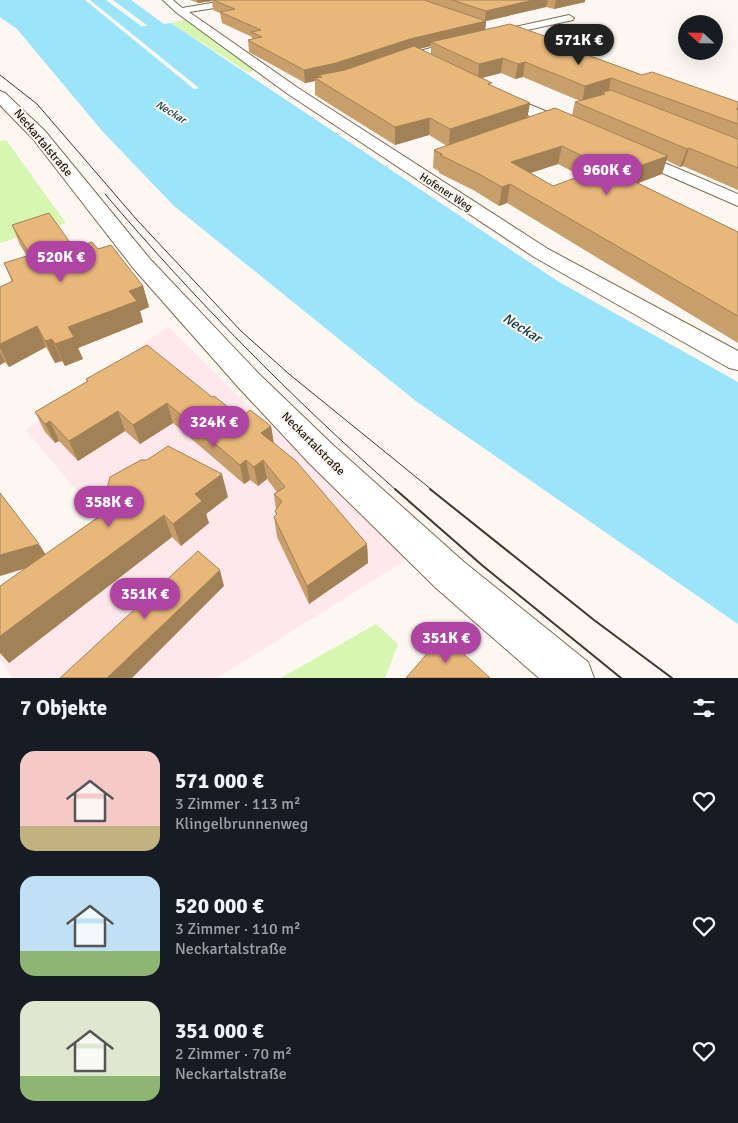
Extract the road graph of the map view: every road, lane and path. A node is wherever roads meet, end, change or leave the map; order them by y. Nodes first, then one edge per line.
1 (168, 0) edge
2 (246, 0) edge
3 (180, 11) junction
4 (569, 18) dead end
5 (488, 28) edge
6 (501, 33) junction
7 (414, 55) junction
8 (386, 65) edge
9 (435, 65) edge
10 (486, 89) edge
11 (0, 96) edge
12 (568, 113) edge
13 (552, 118) junction
14 (524, 128) edge
15 (583, 132) edge
16 (617, 148) edge
17 (428, 161) dead end
18 (409, 168) junction
19 (738, 202) edge
20 (738, 362) edge
21 (572, 678) edge

1 - 3 street, Hofener Weg
2 - 3 street
3 - 18 street, Hofener Weg
4 - 6 street
5 - 6 street
6 - 7 street
7 - 8 street
7 - 9 street
10 - 13 street
11 - 21 main road, Neckartalstraße
12 - 13 street
13 - 14 street
13 - 15 street
16 - 19 street
17 - 18 street
18 - 20 street, Hofener Weg

